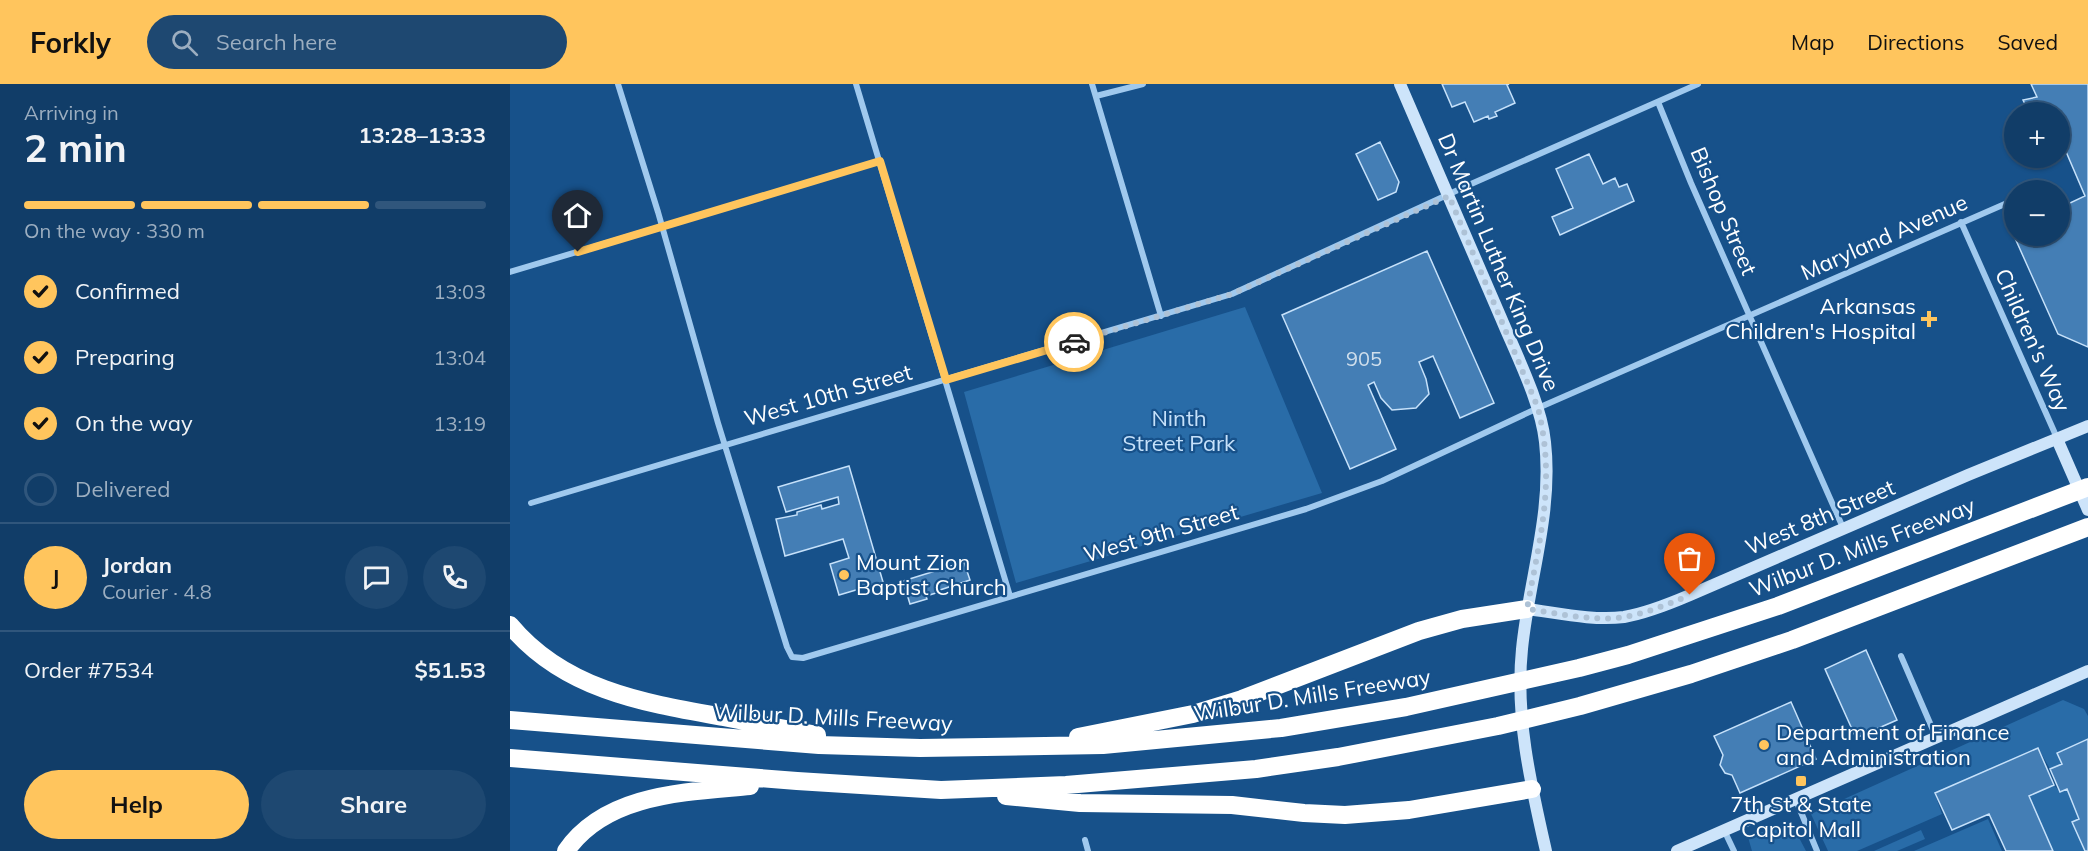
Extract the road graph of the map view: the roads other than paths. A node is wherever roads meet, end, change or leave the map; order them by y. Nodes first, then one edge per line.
1 (618, 84) edge
2 (856, 84) edge
3 (1092, 84) edge
4 (1143, 84) edge
5 (1400, 84) edge
6 (1698, 84) edge
7 (1096, 96) junction
8 (1658, 102) junction
9 (880, 161) junction
10 (1449, 196) junction
11 (2004, 204) edge
12 (1961, 222) junction
13 (662, 226) junction
14 (510, 272) edge
15 (1161, 316) junction
16 (1750, 316) junction
17 (946, 380) junction
18 (1538, 408) junction
19 (2088, 426) edge
20 (2058, 439) junction
21 (725, 444) junction
22 (2088, 487) edge
23 (531, 503) dead end
24 (2088, 510) edge
25 (2088, 527) edge
26 (1845, 530) junction
27 (1010, 596) junction
28 (1527, 609) junction
29 (510, 625) edge
30 (1901, 656) dead end
31 (2088, 671) edge
32 (510, 720) edge
33 (1936, 737) junction
34 (880, 747) junction
35 (1030, 747) junction
36 (510, 758) edge
37 (798, 781) junction
38 (1532, 789) junction
39 (941, 790) junction
40 (1795, 799) junction
41 (1724, 830) junction
42 (1085, 840) dead end
43 (566, 851) edge
44 (1088, 851) edge
45 (1546, 851) edge
46 (1677, 851) edge
47 (1734, 851) edge
48 (1817, 851) edge

1 - 13 street
2 - 9 street
3 - 7 street
4 - 7 street
5 - 10 street, Dr Martin Luther King Drive
6 - 8 street, West 10th Street
7 - 15 street
8 - 10 street, West 10th Street
8 - 16 street, Bishop Street
9 - 13 street
9 - 17 street
10 - 15 street, West 10th Street
10 - 18 street, Dr Martin Luther King Drive
11 - 12 street, Maryland Avenue
12 - 16 street, Maryland Avenue
12 - 20 street, Children's Way
13 - 14 street
13 - 21 street
15 - 17 street, West 10th Street
16 - 18 street, Maryland Avenue
16 - 26 street, Bishop Street
17 - 21 street, West 10th Street
17 - 27 street
18 - 27 street, West 9th Street
18 - 28 street, Dr Martin Luther King Drive
19 - 20 street, West 8th Street
20 - 24 street
20 - 26 street, West 8th Street
21 - 23 street, West 10th Street
21 - 27 street, West 9th Street
22 - 35 highway, Wilbur D. Mills Freeway
25 - 39 highway
26 - 28 street, West 8th Street
28 - 35 highway
28 - 38 street, Dr Martin Luther King Drive
29 - 34 highway
30 - 33 street
31 - 33 street
32 - 34 highway, Wilbur D. Mills Freeway
33 - 40 street
34 - 35 highway, Wilbur D. Mills Freeway
36 - 37 highway
37 - 39 highway
37 - 43 highway
38 - 39 highway
38 - 45 street, Dr Martin Luther King Drive
40 - 41 street
40 - 48 street
41 - 46 street
41 - 47 street
42 - 44 street

